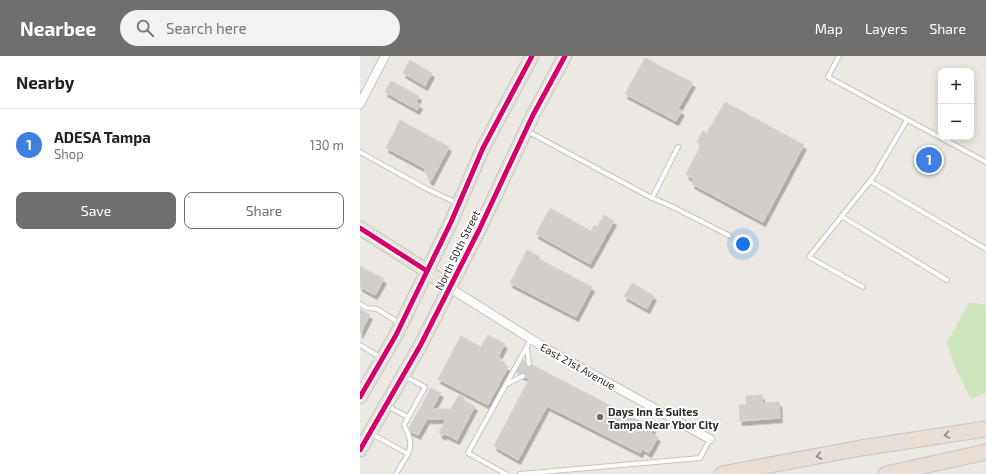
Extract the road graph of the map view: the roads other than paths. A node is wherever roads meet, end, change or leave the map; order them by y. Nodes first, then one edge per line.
1 (385, 56) edge
2 (532, 56) edge
3 (565, 56) edge
4 (839, 56) edge
5 (360, 104) edge
6 (907, 120) junction
7 (526, 130) junction
8 (678, 147) dead end
9 (360, 152) edge
10 (986, 162) edge
11 (870, 180) junction
12 (652, 198) junction
13 (459, 204) junction
14 (841, 216) junction
15 (360, 228) edge
16 (730, 236) dead end
17 (986, 249) edge
18 (427, 271) junction
19 (947, 280) dead end
20 (863, 287) dead end
21 (450, 288) junction
22 (360, 304) edge
23 (401, 324) junction
24 (531, 339) junction
25 (360, 345) edge
26 (526, 348) junction
27 (382, 358) junction
28 (529, 364) dead end
29 (404, 376) junction
30 (523, 376) dead end
31 (506, 384) junction
32 (360, 397) edge
33 (386, 406) junction
34 (408, 417) junction
35 (986, 429) edge
36 (370, 433) junction
37 (710, 439) joint
38 (360, 450) edge
39 (986, 452) edge
40 (408, 454) junction
41 (396, 474) edge
42 (506, 474) edge
43 (520, 474) edge
44 (722, 474) edge
45 (886, 474) edge

1 - 5 street
2 - 13 main road, North 50th Street
3 - 7 main road, North 50th Street
4 - 6 lane
6 - 10 lane
6 - 11 lane
7 - 12 lane
7 - 21 main road, North 50th Street
8 - 12 lane
9 - 13 lane
11 - 14 lane
11 - 17 lane
12 - 16 lane
13 - 18 main road, North 50th Street
14 - 19 lane
14 - 20 lane
15 - 18 main road
18 - 21 main road
18 - 23 main road, North 50th Street
21 - 24 street, East 21st Avenue
21 - 29 main road, North 50th Street
22 - 23 lane
23 - 27 main road, North 50th Street
24 - 26 lane
24 - 37 street, East 21st Avenue
25 - 27 lane
26 - 28 lane
26 - 31 lane
27 - 32 main road, North 50th Street
29 - 33 main road, North 50th Street
29 - 34 lane
30 - 31 lane
31 - 42 lane
33 - 34 lane
33 - 36 main road, North 50th Street
34 - 40 lane
35 -> 44 highway
36 - 38 main road, North 50th Street
36 - 40 lane
37 - 43 lane
39 - 45 highway
40 - 41 lane

